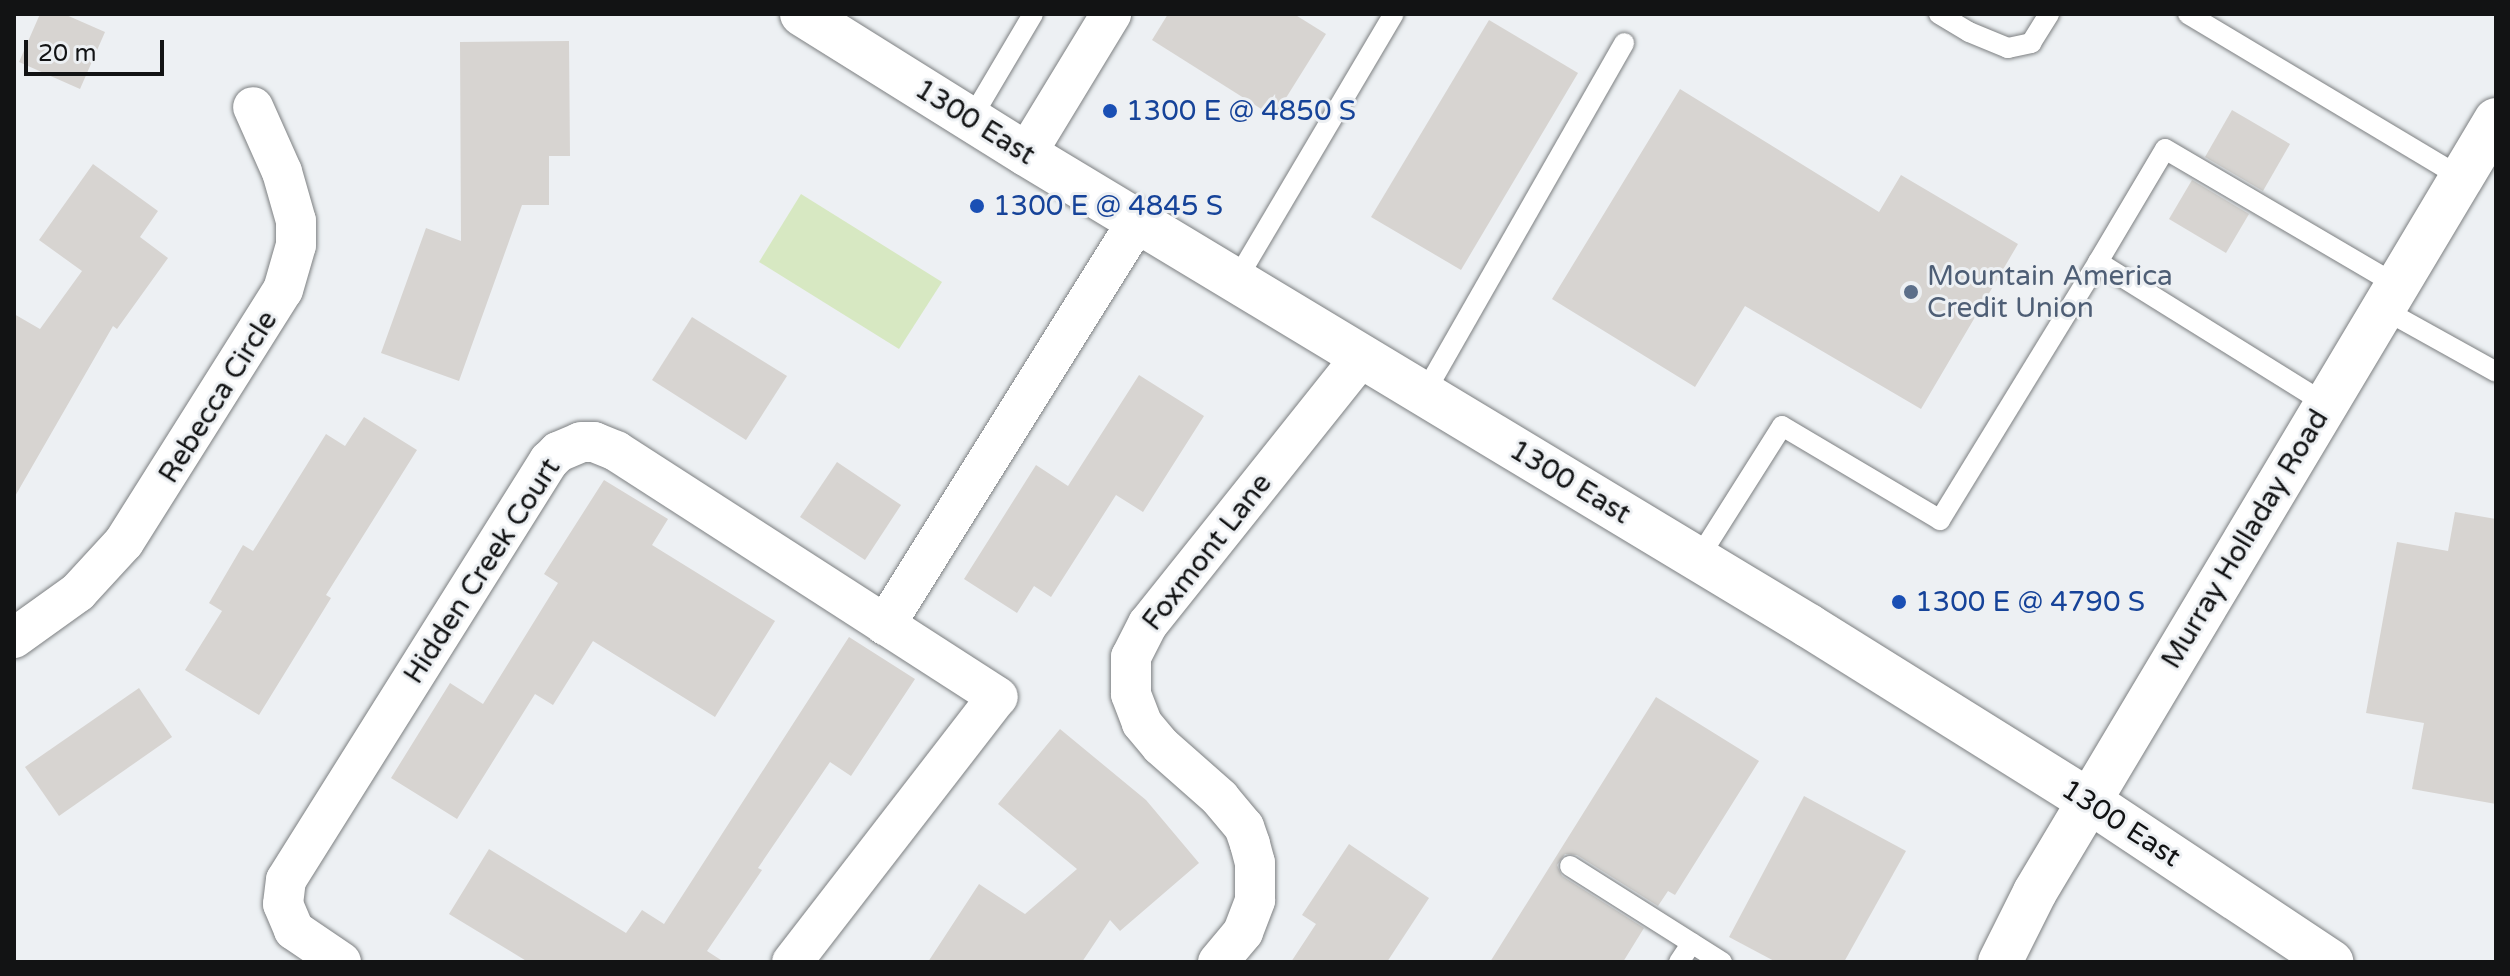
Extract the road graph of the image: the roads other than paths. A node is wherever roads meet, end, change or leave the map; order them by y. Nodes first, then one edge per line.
1 (802, 14) edge
2 (1033, 14) edge
3 (1111, 14) edge
4 (1394, 14) edge
5 (1939, 14) edge
6 (2049, 14) edge
7 (2188, 14) edge
8 (1624, 43) dead end
9 (253, 107) dead end
10 (971, 119) junction
11 (2496, 120) edge
12 (1026, 154) junction
13 (2462, 178) junction
14 (1138, 220) junction
15 (2098, 262) junction
16 (1237, 279) junction
17 (2390, 297) junction
18 (1363, 355) junction
19 (2496, 372) edge
20 (1424, 394) junction
21 (2326, 404) junction
22 (1698, 559) junction
23 (885, 625) junction
24 (14, 638) edge
25 (2089, 801) junction
26 (1570, 866) dead end
27 (1692, 943) junction
28 (341, 962) edge
29 (792, 962) edge
30 (1218, 962) edge
31 (1679, 962) edge
32 (1722, 962) edge
33 (2000, 962) edge
34 (2331, 962) edge

1 - 10 main road, 1300 East
2 - 10 lane
3 - 12 street
4 - 16 lane
5 - 6 lane
7 - 13 lane
8 - 20 lane
9 - 24 street, Rebecca Circle
10 - 12 main road, 1300 East
11 - 13 main road, Murray Holladay Road
12 - 14 main road, 1300 East
13 - 17 main road, Murray Holladay Road
14 - 16 main road, 1300 East
14 - 23 street
15 - 17 lane
15 - 21 lane
15 - 22 lane
16 - 18 main road, 1300 East
17 - 19 lane
17 - 21 main road, Murray Holladay Road
18 - 20 main road, 1300 East
18 - 30 street, Foxmont Lane
20 - 22 main road, 1300 East
21 - 25 main road, Murray Holladay Road
22 - 25 main road, 1300 East
23 - 28 street, Hidden Creek Court
23 - 29 street, Hidden Creek Court
25 - 33 main road, Murray Holladay Road
25 - 34 main road, 1300 East
26 - 27 lane
27 - 31 lane
27 - 32 lane

